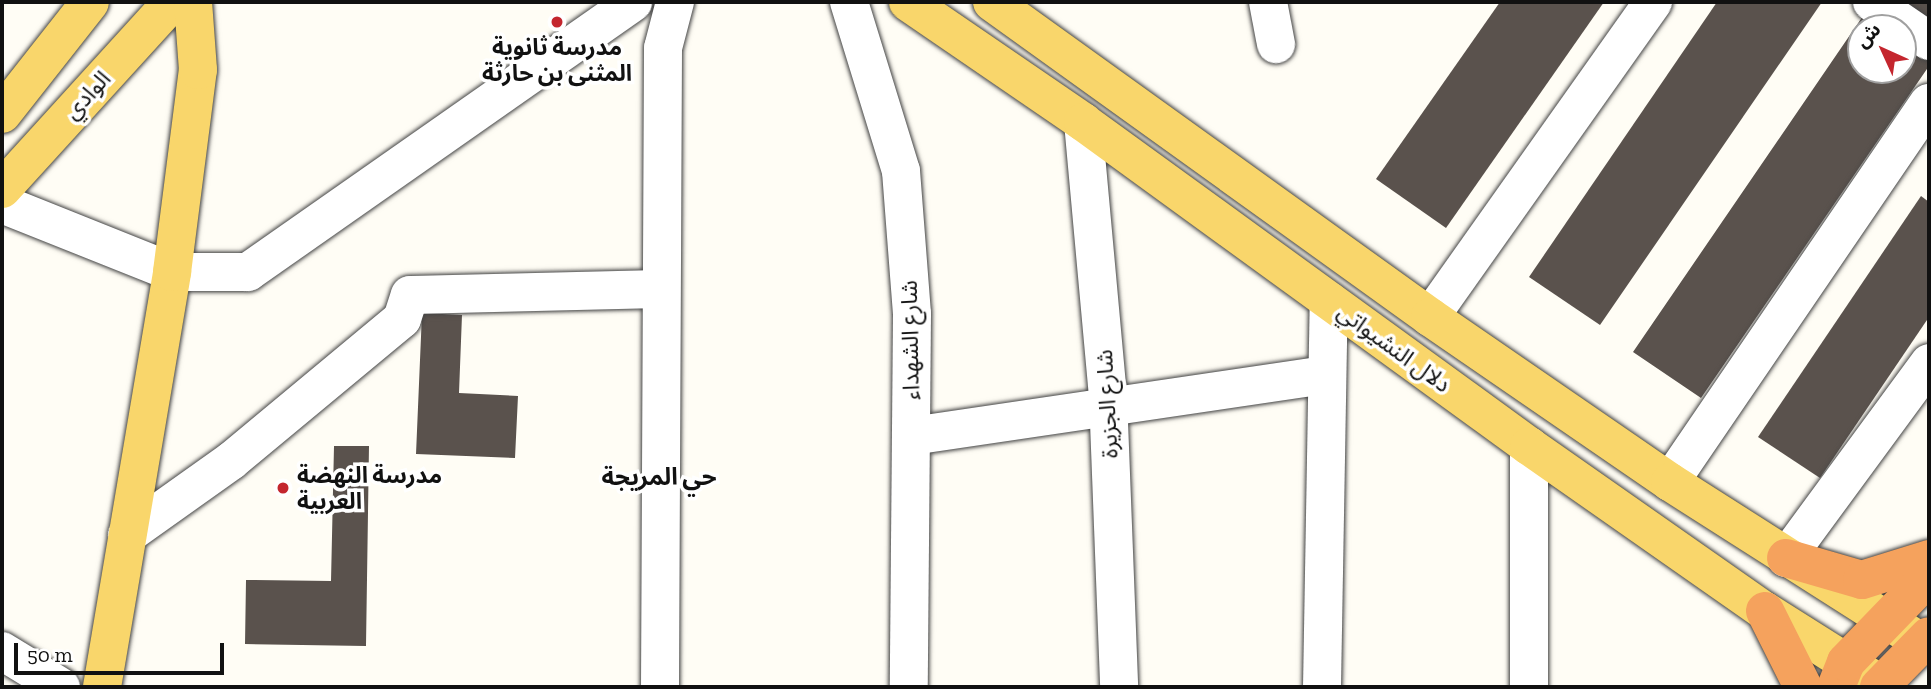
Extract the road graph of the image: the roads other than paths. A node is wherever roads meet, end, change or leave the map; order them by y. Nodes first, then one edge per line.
1 (90, 2) edge
2 (172, 2) edge
3 (192, 2) edge
4 (633, 2) edge
5 (675, 2) edge
6 (849, 2) edge
7 (908, 2) edge
8 (1268, 2) edge
9 (1653, 2) edge
10 (1872, 2) edge
11 (1013, 8) edge
12 (1929, 40) edge
13 (1276, 44) dead end
14 (1929, 103) edge
15 (2, 114) edge
16 (1083, 122) junction
17 (2, 189) edge
18 (2, 204) edge
19 (172, 272) junction
20 (661, 289) junction
21 (1329, 301) junction
22 (1430, 317) junction
23 (1929, 363) edge
24 (1327, 375) junction
25 (1109, 409) junction
26 (912, 436) junction
27 (1529, 446) junction
28 (1670, 482) junction
29 (127, 535) junction
30 (1786, 558) junction
31 (1929, 559) edge
32 (1929, 576) edge
33 (1765, 611) junction
34 (1886, 621) junction
35 (1927, 642) edge
36 (2, 651) edge
37 (1841, 675) edge
38 (1881, 686) edge
39 (61, 687) edge
40 (102, 687) edge
41 (660, 687) edge
42 (909, 687) edge
43 (1119, 687) edge
44 (1322, 687) edge
45 (1529, 687) edge
46 (1803, 687) edge

1 - 15 main road
2 - 17 main road, الوادي
3 - 19 main road
4 - 19 street
5 - 20 street
6 - 26 street, شارع الشهداء
7 - 16 main road, دلال النشيواتي
8 - 13 street
9 - 22 street
10 - 12 street
11 - 22 main road
14 - 28 street
16 - 21 main road, دلال النشيواتي
16 - 25 street, شارع الجزيرة
18 - 19 street
19 - 29 main road
20 - 29 street
20 - 41 street
21 - 24 street
21 - 27 main road, دلال النشيواتي
22 - 28 main road
23 - 30 street
24 - 25 street
24 - 44 street
25 - 26 street
25 - 43 street, شارع الجزيرة
26 - 42 street, شارع الشهداء
27 - 33 main road, دلال النشيواتي
27 - 45 street
28 - 30 main road
29 - 40 main road
30 - 31 highway
30 - 34 main road
32 - 34 highway
33 - 37 main road, دلال النشيواتي
33 - 46 highway
34 - 35 main road
34 - 37 highway
35 - 38 highway
36 - 39 street
37 - 38 main road, دلال النشيواتي

